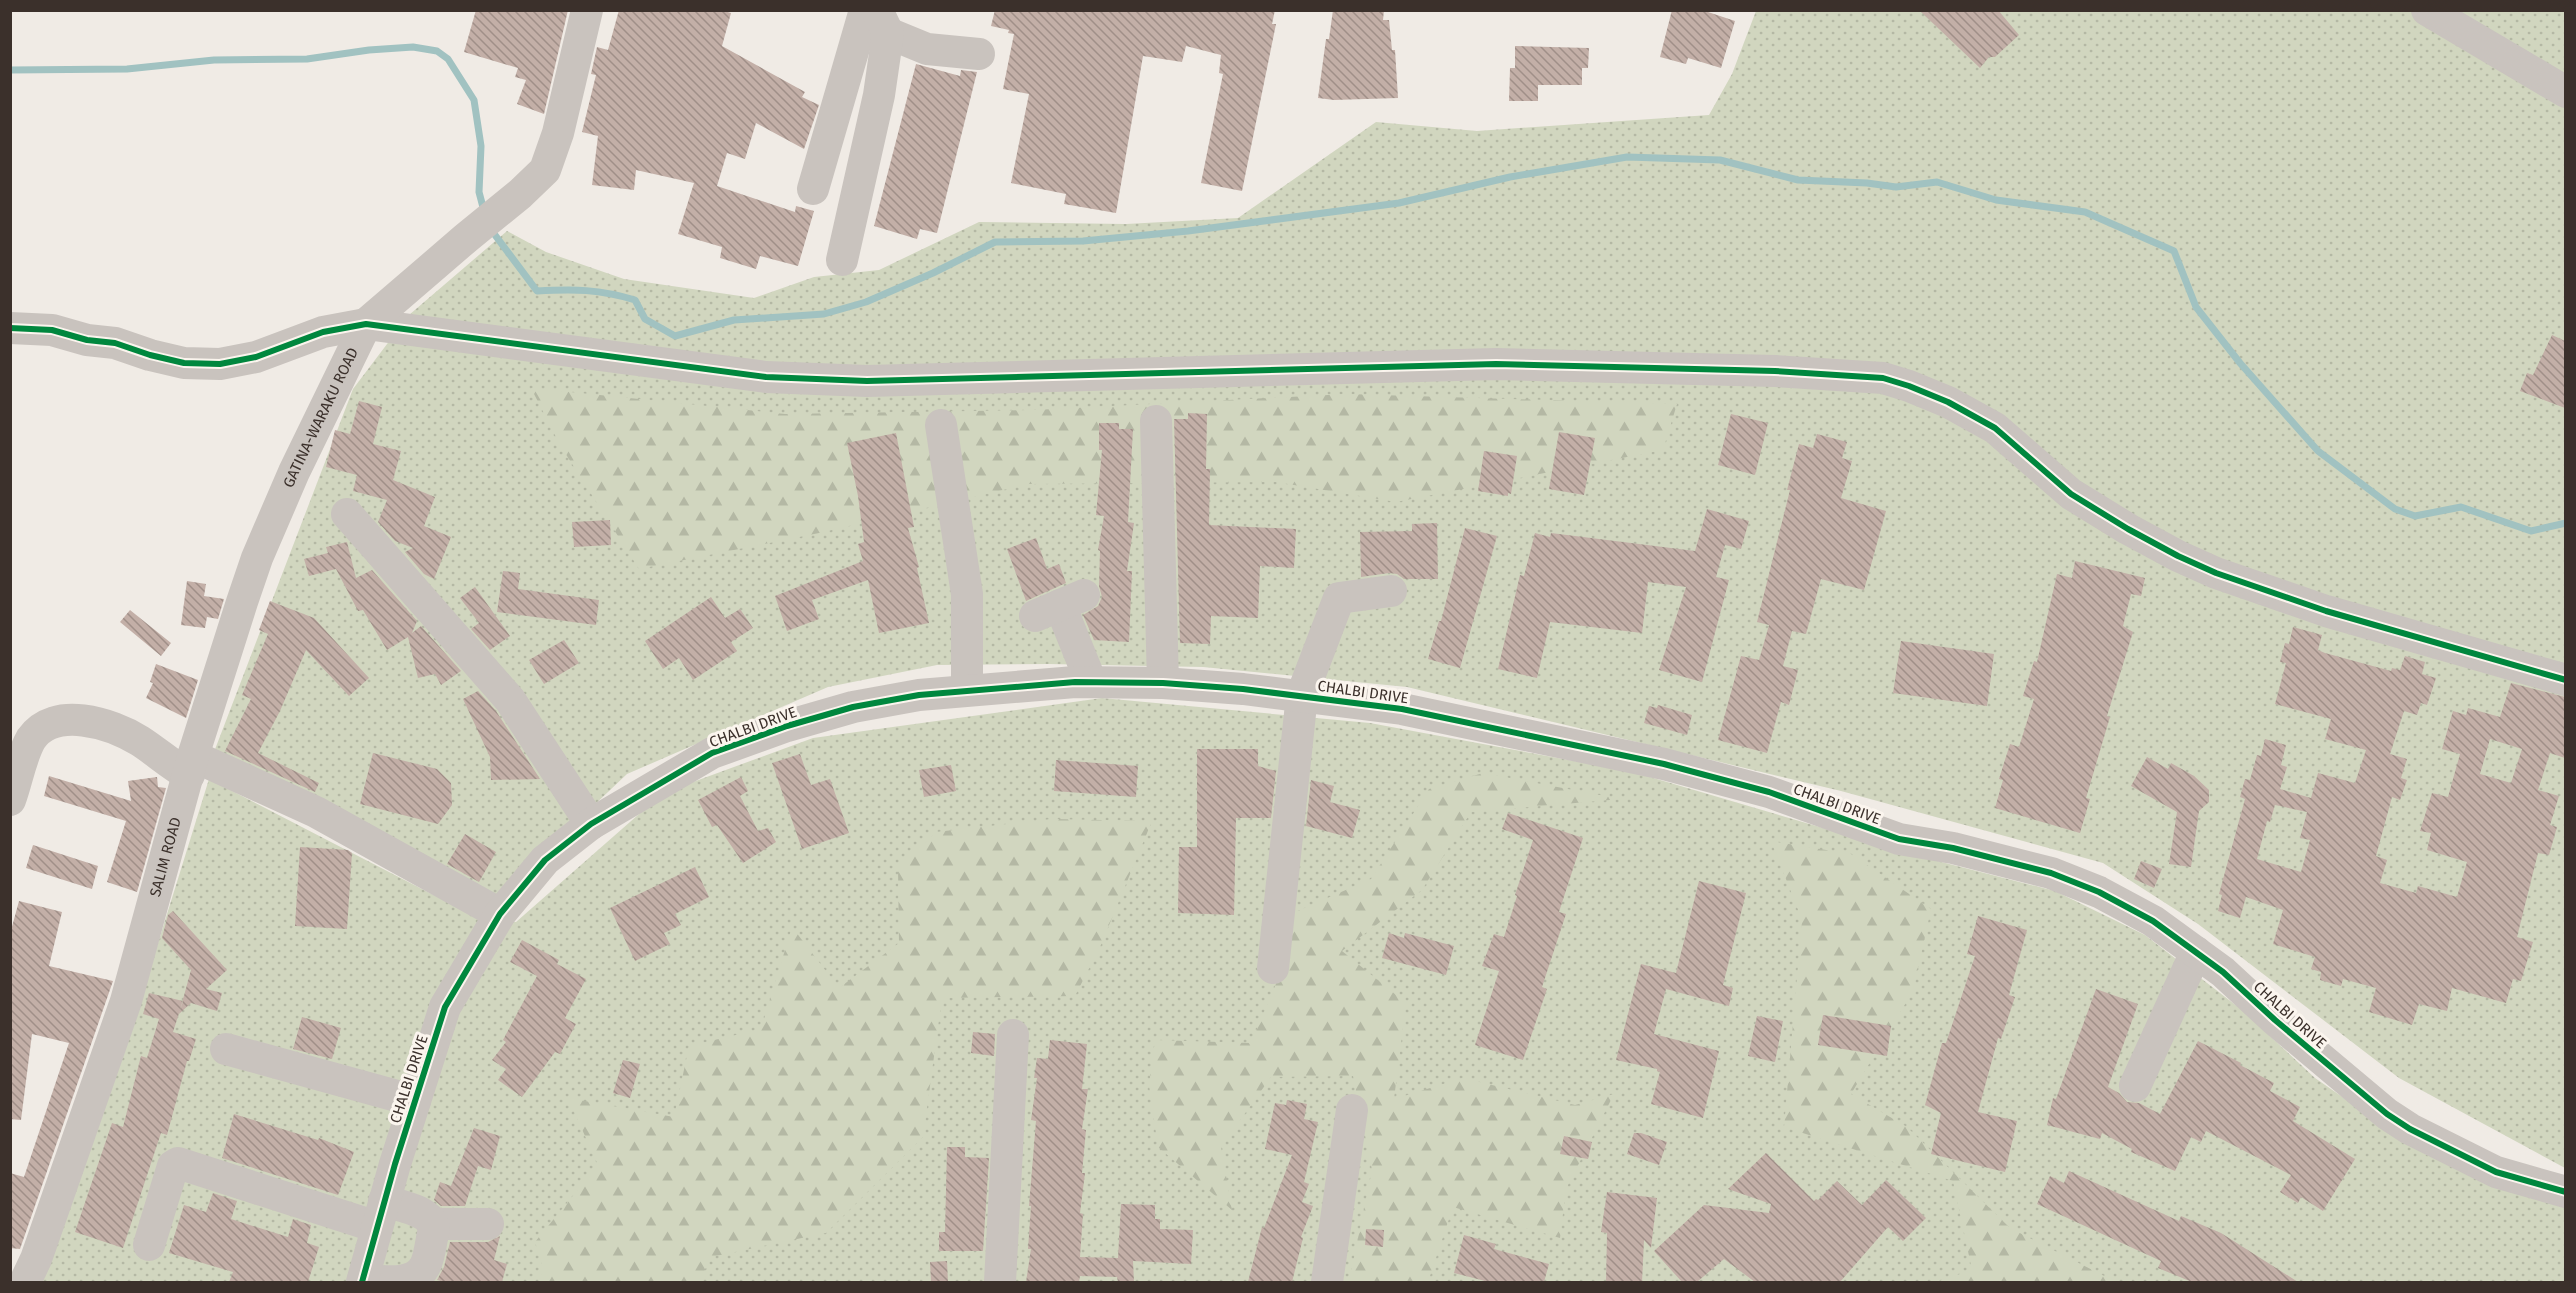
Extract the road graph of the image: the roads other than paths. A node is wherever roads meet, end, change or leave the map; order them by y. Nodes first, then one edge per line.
1 (587, 10) edge
2 (865, 10) edge
3 (2427, 10) edge
4 (883, 22) edge
5 (979, 54) dead end
6 (2565, 92) edge
7 (813, 189) dead end
8 (842, 260) dead end
9 (366, 324) junction
10 (10, 328) edge
11 (1156, 421) dead end
12 (941, 425) dead end
13 (347, 514) dead end
14 (1391, 591) dead end
15 (1060, 605) dead end
16 (2565, 680) edge
17 (1091, 682) junction
18 (1163, 683) junction
19 (967, 690) junction
20 (1302, 695) junction
21 (191, 765) junction
22 (10, 800) edge
23 (591, 824) junction
24 (500, 914) junction
25 (2196, 952) junction
26 (1273, 968) dead end
27 (1013, 1035) dead end
28 (226, 1049) dead end
29 (2135, 1086) dead end
30 (415, 1101) junction
31 (1352, 1110) dead end
32 (2565, 1192) edge
33 (381, 1214) junction
34 (433, 1224) junction
35 (488, 1224) dead end
36 (149, 1245) dead end
37 (363, 1281) edge
38 (25, 1282) edge
39 (1000, 1282) edge
40 (1327, 1282) edge

1 - 9 street, GATINA-WARAKU ROAD
2 - 7 street
3 - 6 street
4 - 5 street
4 - 8 street
9 - 10 street
9 - 16 street
9 - 21 street, GATINA-WARAKU ROAD
11 - 18 street
12 - 19 street
13 - 23 street
14 - 20 street
15 - 17 street
17 - 18 street, CHALBI DRIVE
17 - 19 street, CHALBI DRIVE
18 - 20 street, CHALBI DRIVE
19 - 23 street, CHALBI DRIVE
20 - 25 street, CHALBI DRIVE
20 - 26 street
21 - 22 street
21 - 24 street
21 - 38 street, SALIM ROAD
23 - 24 street, CHALBI DRIVE
24 - 30 street, CHALBI DRIVE
25 - 29 street
25 - 32 street, CHALBI DRIVE
27 - 39 street
28 - 30 street
30 - 33 street, CHALBI DRIVE
31 - 40 street
33 - 34 street
33 - 36 street
33 - 37 street, CHALBI DRIVE
34 - 35 street
34 - 37 street

